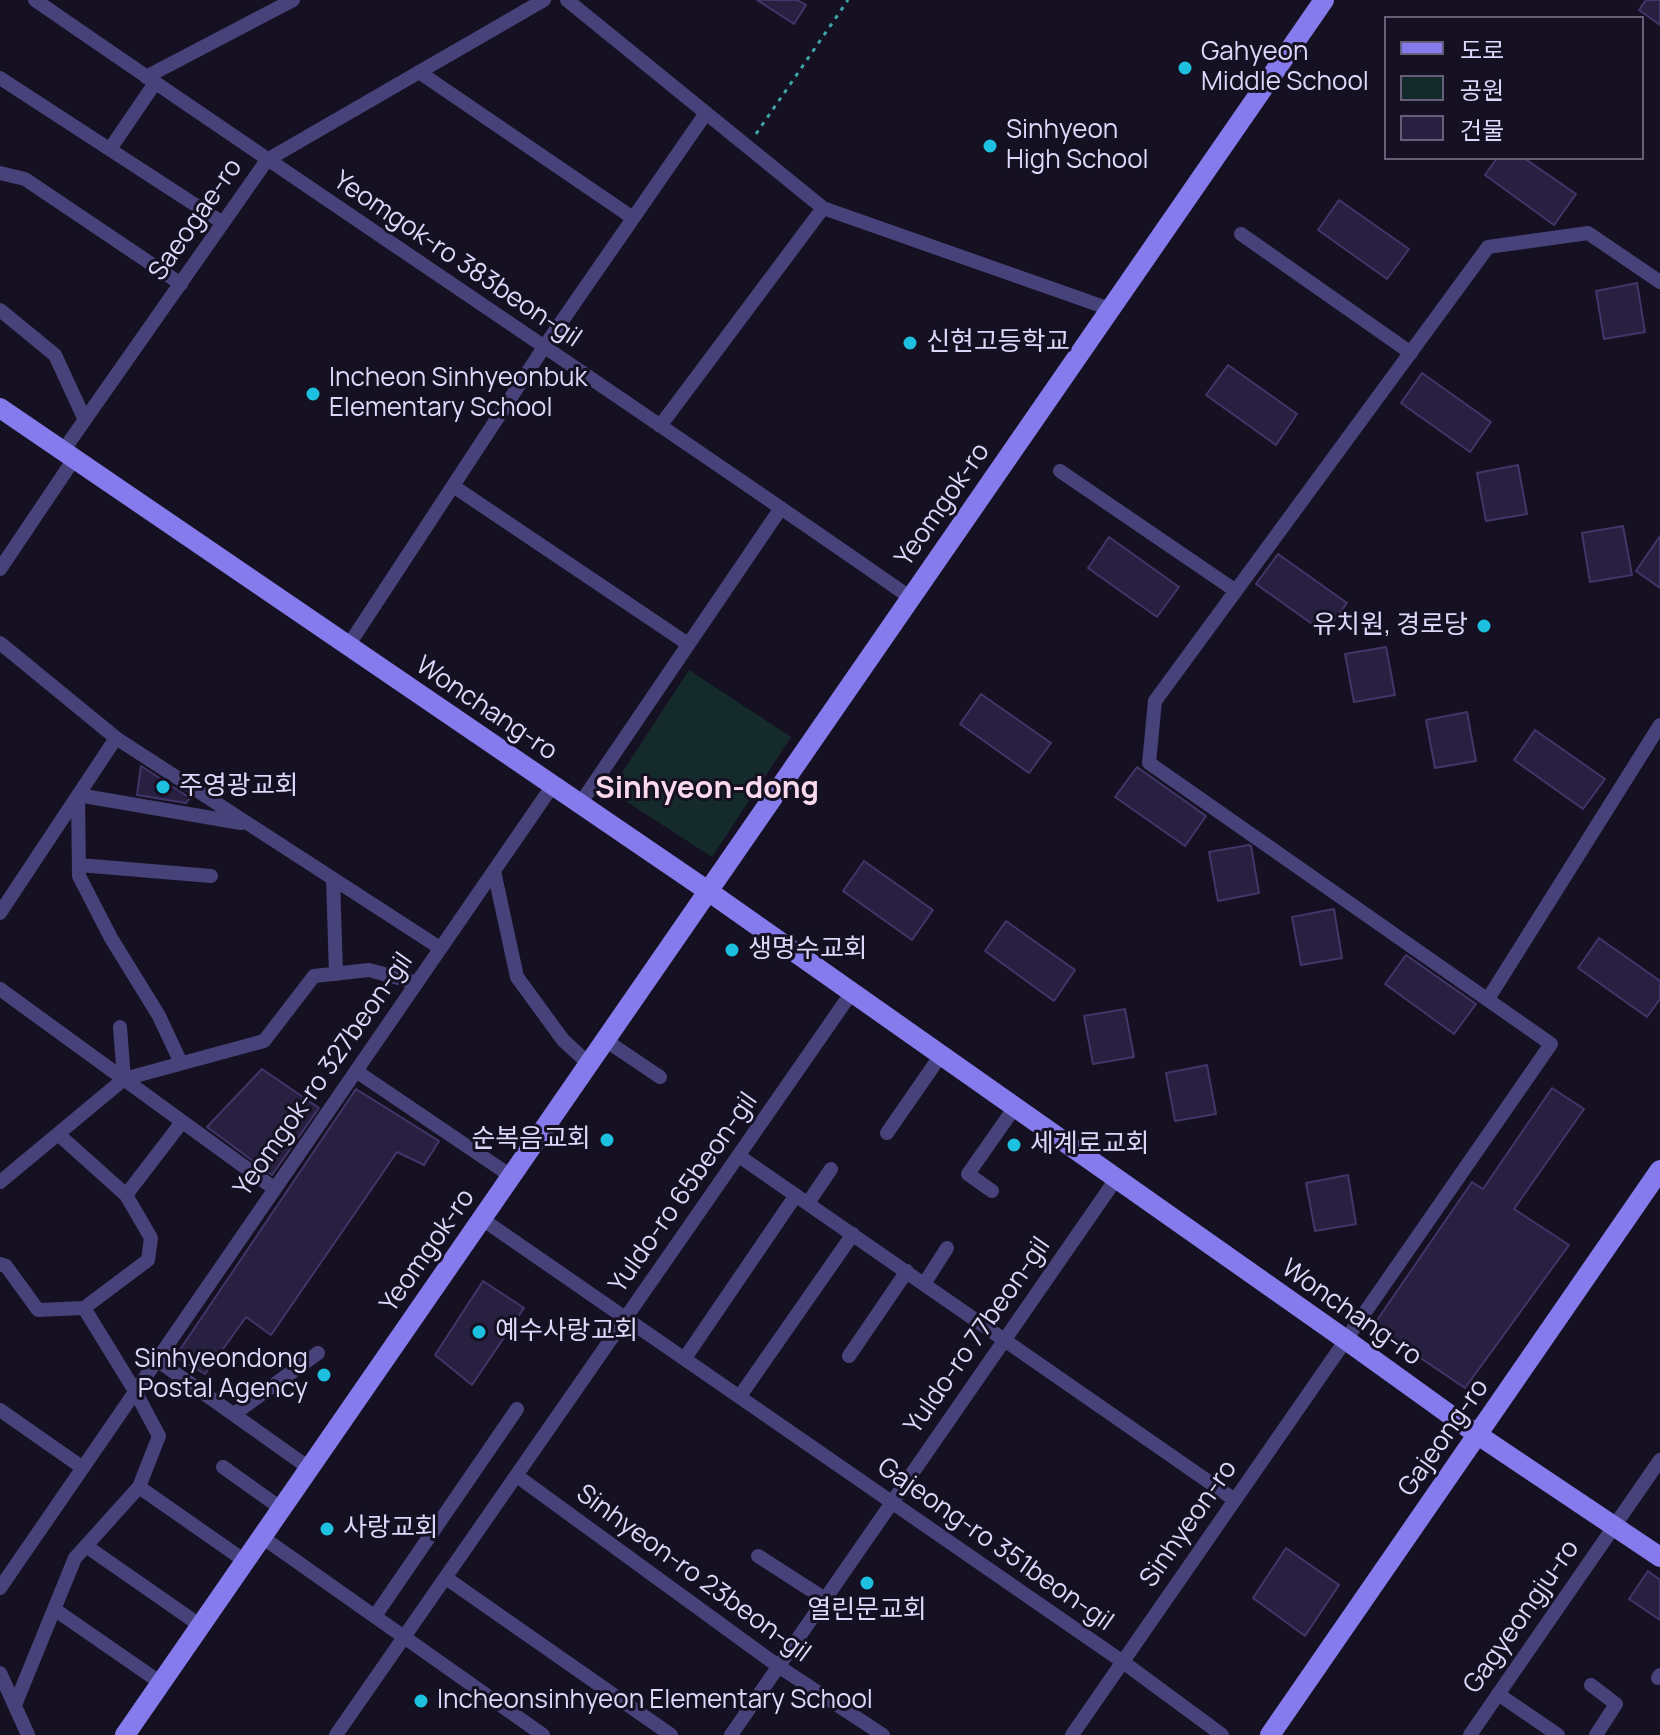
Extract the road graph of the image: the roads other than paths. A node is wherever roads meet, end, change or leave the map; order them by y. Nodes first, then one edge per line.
1 (35, 0) edge
2 (293, 0) edge
3 (544, 0) edge
4 (567, 0) edge
5 (1324, 0) edge
6 (419, 72) junction
7 (0, 78) edge
8 (150, 80) junction
9 (706, 113) junction
10 (110, 149) junction
11 (267, 160) junction
12 (0, 173) edge
13 (823, 208) junction
14 (633, 218) junction
15 (223, 223) junction
16 (1241, 234) dead end
17 (1660, 282) edge
18 (181, 284) junction
19 (1110, 309) junction
20 (0, 310) edge
21 (544, 347) junction
22 (1411, 353) junction
23 (0, 408) edge
24 (85, 420) junction
25 (660, 426) junction
26 (69, 455) junction
27 (1060, 471) dead end
28 (453, 486) junction
29 (781, 508) junction
30 (0, 569) edge
31 (1236, 591) junction
32 (911, 598) junction
33 (0, 643) edge
34 (688, 644) junction
35 (348, 646) junction
36 (1660, 725) edge
37 (116, 738) junction
38 (553, 785) junction
39 (78, 795) junction
40 (580, 804) junction
41 (250, 825) junction
42 (79, 865) junction
43 (494, 871) junction
44 (211, 876) dead end
45 (333, 879) junction
46 (708, 891) junction
47 (0, 913) edge
48 (440, 948) junction
49 (336, 974) junction
50 (417, 983) junction
51 (0, 989) edge
52 (852, 992) junction
53 (1488, 999) junction
54 (120, 1027) dead end
55 (605, 1040) junction
56 (941, 1055) junction
57 (181, 1063) junction
58 (589, 1064) junction
59 (356, 1071) junction
60 (660, 1077) dead end
61 (124, 1079) junction
62 (1015, 1107) junction
63 (182, 1122) junction
64 (887, 1133) dead end
65 (58, 1134) junction
66 (739, 1156) junction
67 (831, 1169) dead end
68 (1660, 1170) edge
69 (511, 1176) junction
70 (1116, 1179) junction
71 (0, 1182) edge
72 (275, 1189) junction
73 (992, 1191) dead end
74 (126, 1195) junction
75 (802, 1199) junction
76 (482, 1219) junction
77 (853, 1234) junction
78 (947, 1248) dead end
79 (0, 1264) edge
80 (907, 1271) junction
81 (924, 1284) junction
82 (84, 1308) junction
83 (626, 1318) junction
84 (1005, 1339) junction
85 (1346, 1340) junction
86 (318, 1353) dead end
87 (849, 1356) dead end
88 (685, 1358) junction
89 (157, 1360) junction
90 (135, 1391) junction
91 (740, 1396) junction
92 (517, 1409) dead end
93 (0, 1410) edge
94 (234, 1414) junction
95 (1478, 1435) junction
96 (1660, 1460) edge
97 (223, 1467) dead end
98 (83, 1468) junction
99 (309, 1468) junction
100 (517, 1476) junction
101 (139, 1487) junction
102 (1235, 1500) junction
103 (892, 1502) junction
104 (282, 1509) junction
105 (1614, 1526) junction
106 (262, 1537) junction
107 (86, 1546) junction
108 (758, 1556) dead end
109 (1660, 1557) edge
110 (245, 1561) junction
111 (446, 1578) junction
112 (0, 1588) edge
113 (825, 1599) junction
114 (54, 1609) junction
115 (375, 1616) junction
116 (201, 1626) junction
117 (405, 1637) junction
118 (1123, 1662) junction
119 (778, 1666) junction
120 (0, 1673) edge
121 (161, 1683) junction
122 (1591, 1685) dead end
123 (1498, 1694) junction
124 (15, 1705) junction
125 (28, 1735) edge
126 (125, 1735) edge
127 (336, 1735) edge
128 (543, 1735) edge
129 (671, 1735) edge
130 (731, 1735) edge
131 (883, 1735) edge
132 (1072, 1735) edge
133 (1222, 1735) edge
134 (1270, 1735) edge
135 (1470, 1735) edge
136 (1558, 1735) edge
137 (1596, 1735) edge

1 - 8 street, Yeomgok-ro 383beon-gil
2 - 8 street
3 - 6 street, Saeogae-ro
4 - 9 street
5 - 19 street, Yeomgok-ro
6 - 11 street, Saeogae-ro
6 - 14 street
7 - 10 street
8 - 10 street
8 - 11 street, Yeomgok-ro 383beon-gil
9 - 13 street
9 - 14 street
10 - 15 street
11 - 15 street, Saeogae-ro
11 - 21 street, Yeomgok-ro 383beon-gil
12 - 18 street
13 - 19 street
13 - 25 street
14 - 21 street
15 - 18 street, Saeogae-ro
16 - 22 street
17 - 22 street
18 - 24 street, Saeogae-ro
19 - 32 street, Yeomgok-ro
20 - 24 street
21 - 25 street, Yeomgok-ro 383beon-gil
21 - 28 street
22 - 31 street
23 - 26 street, Wonchang-ro
24 - 26 street, Saeogae-ro
25 - 29 street, Yeomgok-ro 383beon-gil
26 - 30 street, Saeogae-ro
26 - 35 street, Wonchang-ro
27 - 31 street
28 - 34 street
28 - 35 street
29 - 32 street, Yeomgok-ro 383beon-gil
29 - 34 street
31 - 53 street
32 - 46 street, Yeomgok-ro
33 - 37 street
34 - 40 street
35 - 38 street, Wonchang-ro
36 - 53 street
37 - 39 street
37 - 41 street
38 - 40 street, Wonchang-ro
38 - 43 street, Yeomgok-ro 327beon-gil
39 - 41 street
39 - 42 street
39 - 47 street
40 - 46 street, Wonchang-ro
41 - 45 street
42 - 44 street
42 - 57 street
43 - 48 street, Yeomgok-ro 327beon-gil
43 - 58 street
45 - 48 street
45 - 49 street
46 - 52 street, Wonchang-ro
46 - 55 street, Yeomgok-ro
48 - 50 street, Yeomgok-ro 327beon-gil
49 - 50 street
49 - 57 street
50 - 59 street, Yeomgok-ro 327beon-gil
51 - 61 street
52 - 56 street, Wonchang-ro
52 - 66 street, Yuldo-ro 65beon-gil
53 - 85 street, Sinhyeon-ro
54 - 61 street
55 - 58 street, Yeomgok-ro
55 - 60 street
56 - 62 street, Wonchang-ro
56 - 64 street
57 - 61 street
58 - 69 street, Yeomgok-ro
59 - 69 street
59 - 72 street, Yeomgok-ro 327beon-gil
61 - 63 street
61 - 65 street
62 - 70 street, Wonchang-ro
62 - 73 street
63 - 72 street
63 - 74 street
65 - 71 street
65 - 74 street
66 - 75 street
66 - 83 street, Yuldo-ro 65beon-gil
67 - 75 street
68 - 95 street, Gajeong-ro
69 - 76 street, Yeomgok-ro
70 - 84 street, Yuldo-ro 77beon-gil
70 - 85 street, Wonchang-ro
72 - 89 street, Yeomgok-ro 327beon-gil
74 - 82 street
75 - 77 street
75 - 88 street
76 - 83 street, Gajeong-ro 351beon-gil
76 - 99 street, Yeomgok-ro
77 - 80 street
77 - 91 street
78 - 81 street
79 - 82 street
80 - 81 street
80 - 87 street
81 - 84 street
82 - 90 street
83 - 88 street, Gajeong-ro 351beon-gil
83 - 100 street, Yuldo-ro 65beon-gil
84 - 102 street
84 - 103 street, Yuldo-ro 77beon-gil
85 - 95 street, Wonchang-ro
85 - 102 street, Sinhyeon-ro
86 - 94 street
88 - 91 street, Gajeong-ro 351beon-gil
89 - 90 street, Yeomgok-ro 327beon-gil
89 - 94 street
90 - 98 street, Yeomgok-ro 327beon-gil
90 - 101 street
91 - 103 street, Gajeong-ro 351beon-gil
92 - 115 street
93 - 98 street
94 - 99 street
95 - 105 street, Wonchang-ro
95 - 134 street, Gajeong-ro
96 - 105 street, Gagyeongju-ro
97 - 104 street
98 - 112 street, Yeomgok-ro 327beon-gil
99 - 104 street, Yeomgok-ro
100 - 111 street, Yuldo-ro 65beon-gil
100 - 119 street, Sinhyeon-ro 23beon-gil
101 - 107 street
101 - 110 street
102 - 118 street, Sinhyeon-ro
103 - 113 street, Yuldo-ro 77beon-gil
103 - 118 street, Gajeong-ro 351beon-gil
104 - 106 street, Yeomgok-ro
105 - 109 street, Wonchang-ro
105 - 123 street, Gagyeongju-ro
106 - 110 street, Yeomgok-ro
106 - 115 street
107 - 114 street
107 - 116 street
108 - 113 street
110 - 116 street, Yeomgok-ro
111 - 117 street, Yuldo-ro 65beon-gil
111 - 129 street
113 - 119 street, Yuldo-ro 77beon-gil
114 - 121 street
114 - 124 street
115 - 117 street
116 - 121 street, Yeomgok-ro
117 - 127 street, Yuldo-ro 65beon-gil
117 - 128 street
118 - 132 street, Sinhyeon-ro
118 - 133 street, Gajeong-ro 351beon-gil
119 - 130 street, Yuldo-ro 77beon-gil
119 - 131 street, Sinhyeon-ro 23beon-gil
120 - 124 street
121 - 126 street, Yeomgok-ro
122 - 137 street
123 - 135 street, Gagyeongju-ro
123 - 136 street
124 - 125 street

